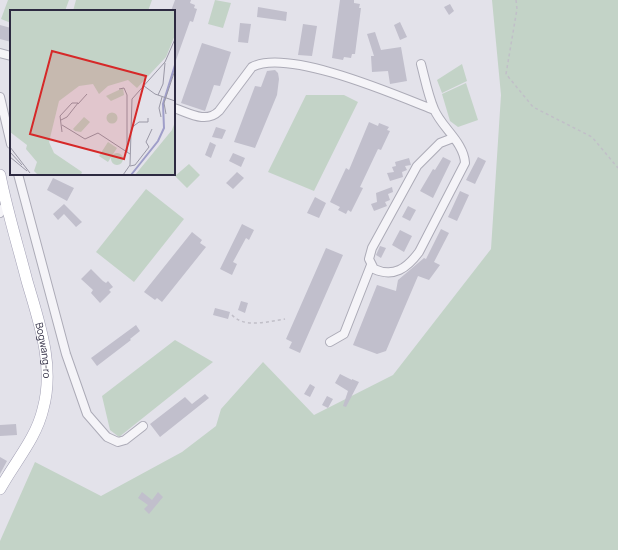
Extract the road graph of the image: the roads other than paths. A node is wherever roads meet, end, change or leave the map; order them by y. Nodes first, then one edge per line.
1 (0, 52) edge
2 (10, 56) edge
3 (421, 64) dead end
4 (0, 98) edge
5 (175, 108) edge
6 (434, 110) junction
7 (453, 138) junction
8 (10, 140) edge
9 (18, 175) edge
10 (1, 181) edge
11 (3, 208) edge
12 (371, 265) junction
13 (330, 342) dead end
14 (142, 426) dead end
15 (0, 488) edge

1 - 2 lane
3 - 6 lane
4 - 8 lane
5 - 6 lane
6 - 7 lane
7 - 12 lane
7 - 12 lane
9 - 14 lane
10 - 11 main road, Bogwang-ro
11 - 15 main road, Bogwang-ro
12 - 13 lane

